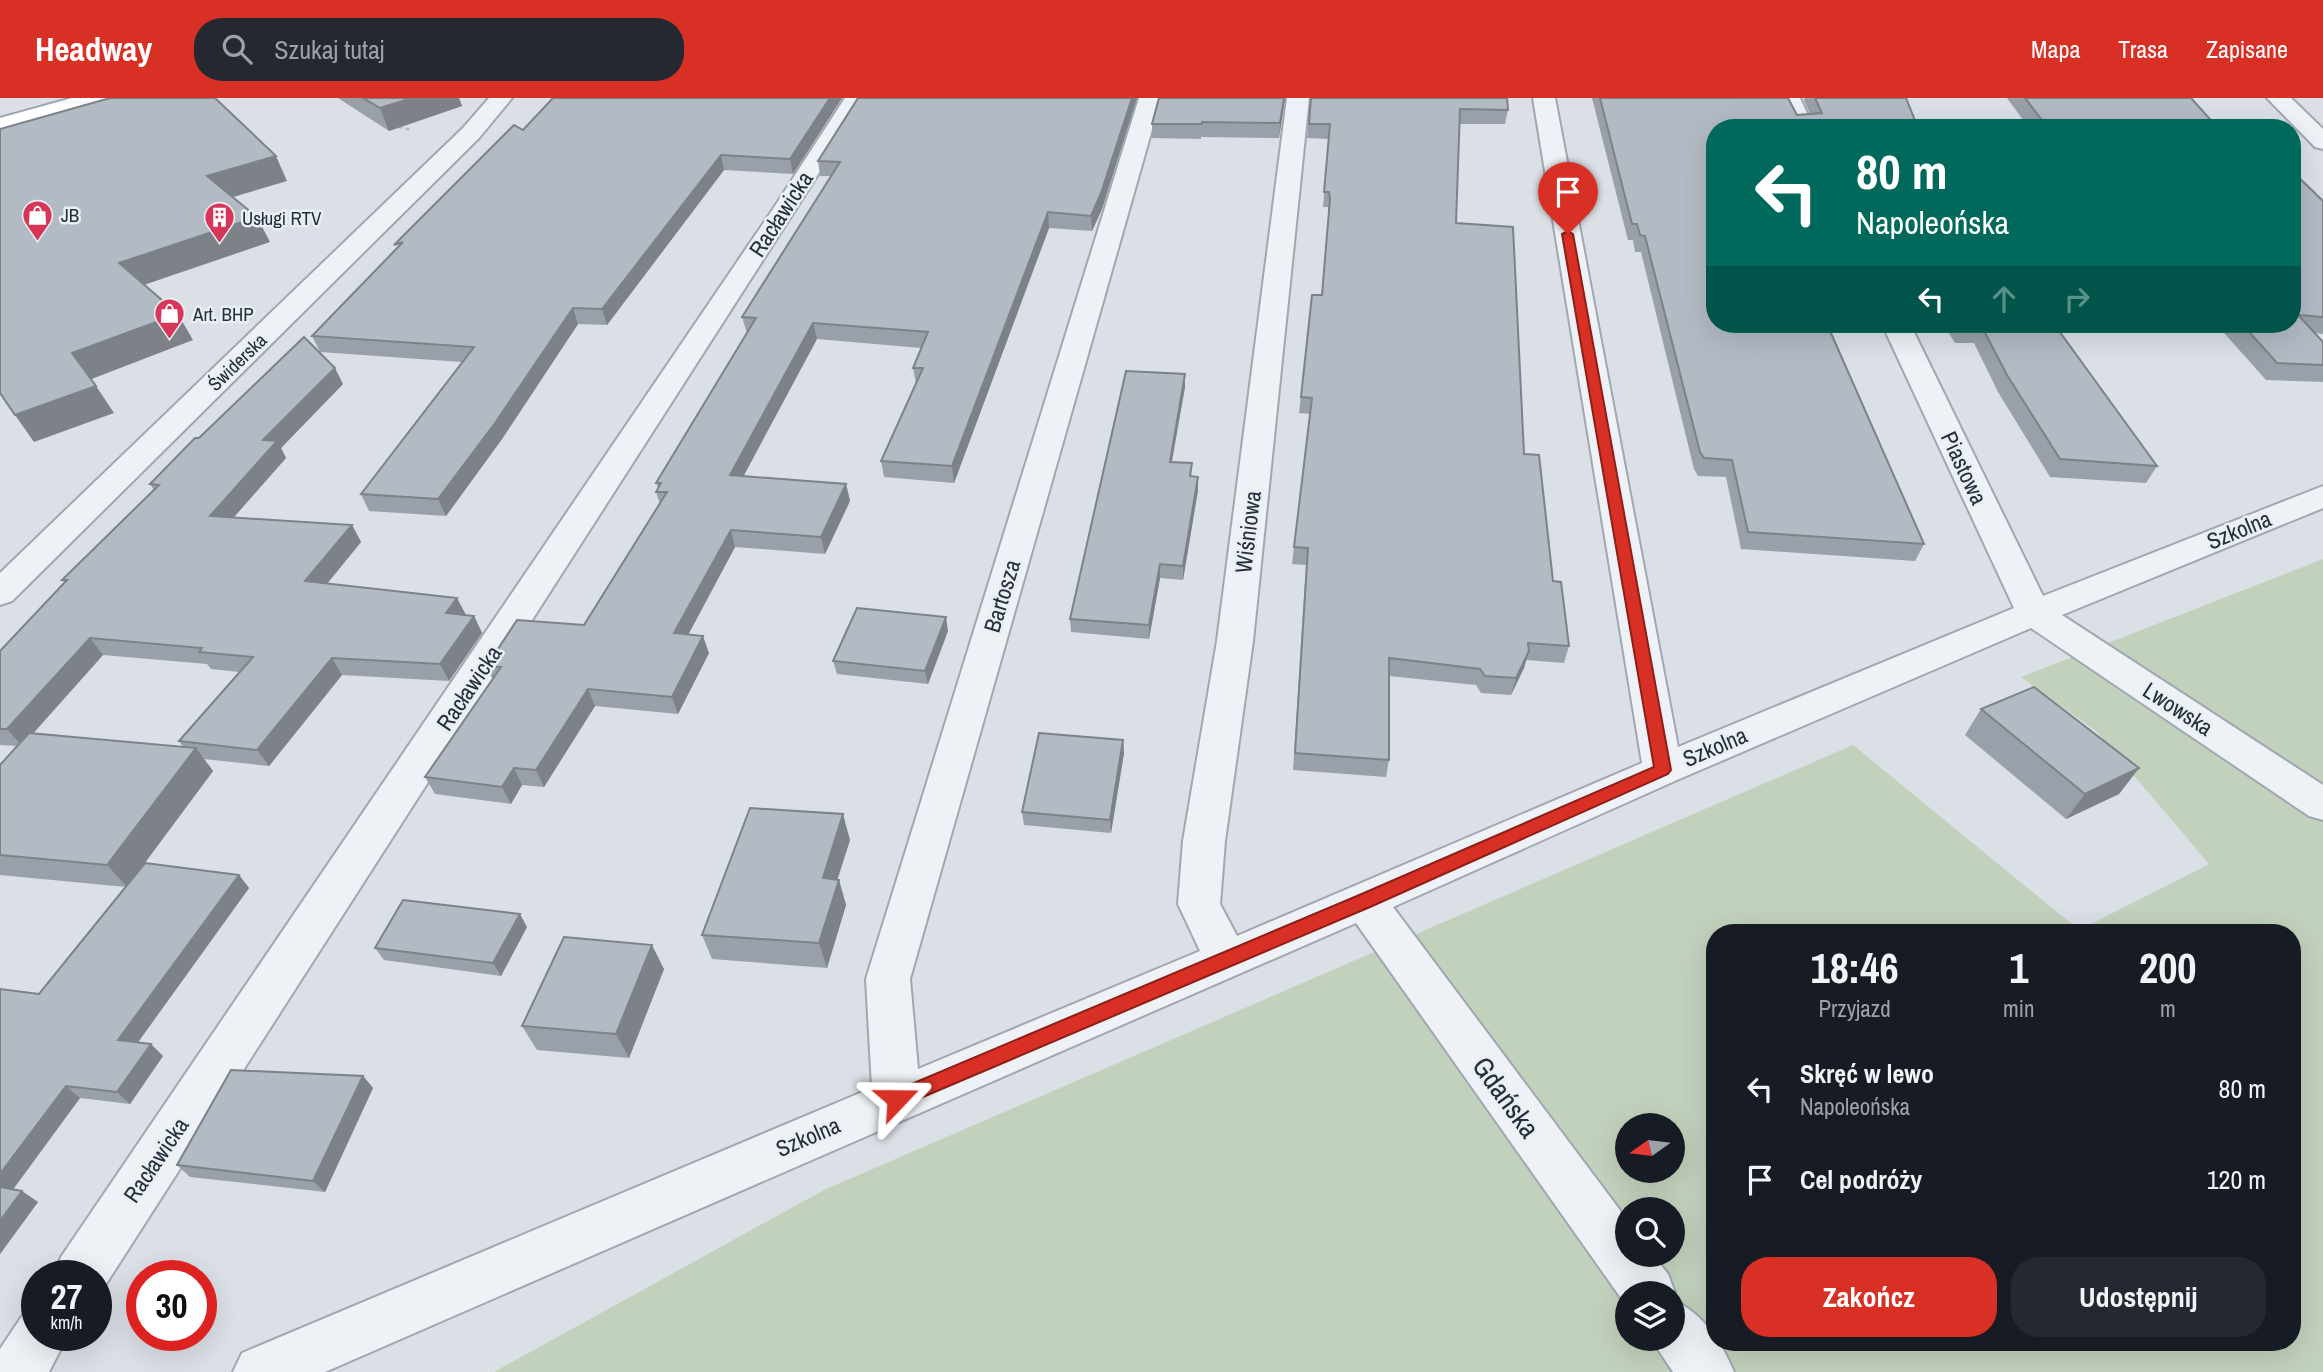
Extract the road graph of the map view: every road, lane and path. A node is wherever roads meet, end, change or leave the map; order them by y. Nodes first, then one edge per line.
1 (96, 98) edge
2 (501, 98) edge
3 (856, 98) edge
4 (1150, 98) edge
5 (1298, 98) edge
6 (1544, 98) edge
7 (1789, 98) edge
8 (2278, 98) edge
9 (1799, 119) edge
10 (2299, 119) edge
11 (2301, 120) edge
12 (0, 125) edge
13 (2323, 142) edge
14 (1900, 333) edge
15 (2323, 496) edge
16 (0, 593) edge
17 (2034, 613) junction
18 (1663, 770) junction
19 (2323, 804) edge
20 (1364, 901) junction
21 (1226, 958) junction
22 (897, 1099) junction
23 (91, 1260) edge
24 (1640, 1281) edge
25 (1685, 1343) edge
26 (31, 1351) edge
27 (17, 1372) edge
28 (261, 1372) edge
29 (1706, 1372) edge

1 - 12 main road
2 - 16 street, Świderska
3 - 23 street, Racławicka
4 - 22 street, Bartosza
5 - 21 street, Wiśniowa
6 - 18 street
7 - 9 street
8 - 10 street
11 - 13 street
14 - 17 street, Piastowa
15 - 17 street, Szkolna
17 - 18 street, Szkolna
17 - 19 street, Lwowska
18 - 20 street, Szkolna
20 - 21 street, Szkolna
20 - 24 street, Gdańska
21 - 22 street, Szkolna
22 - 28 street, Szkolna
25 - 29 street
26 - 27 street

